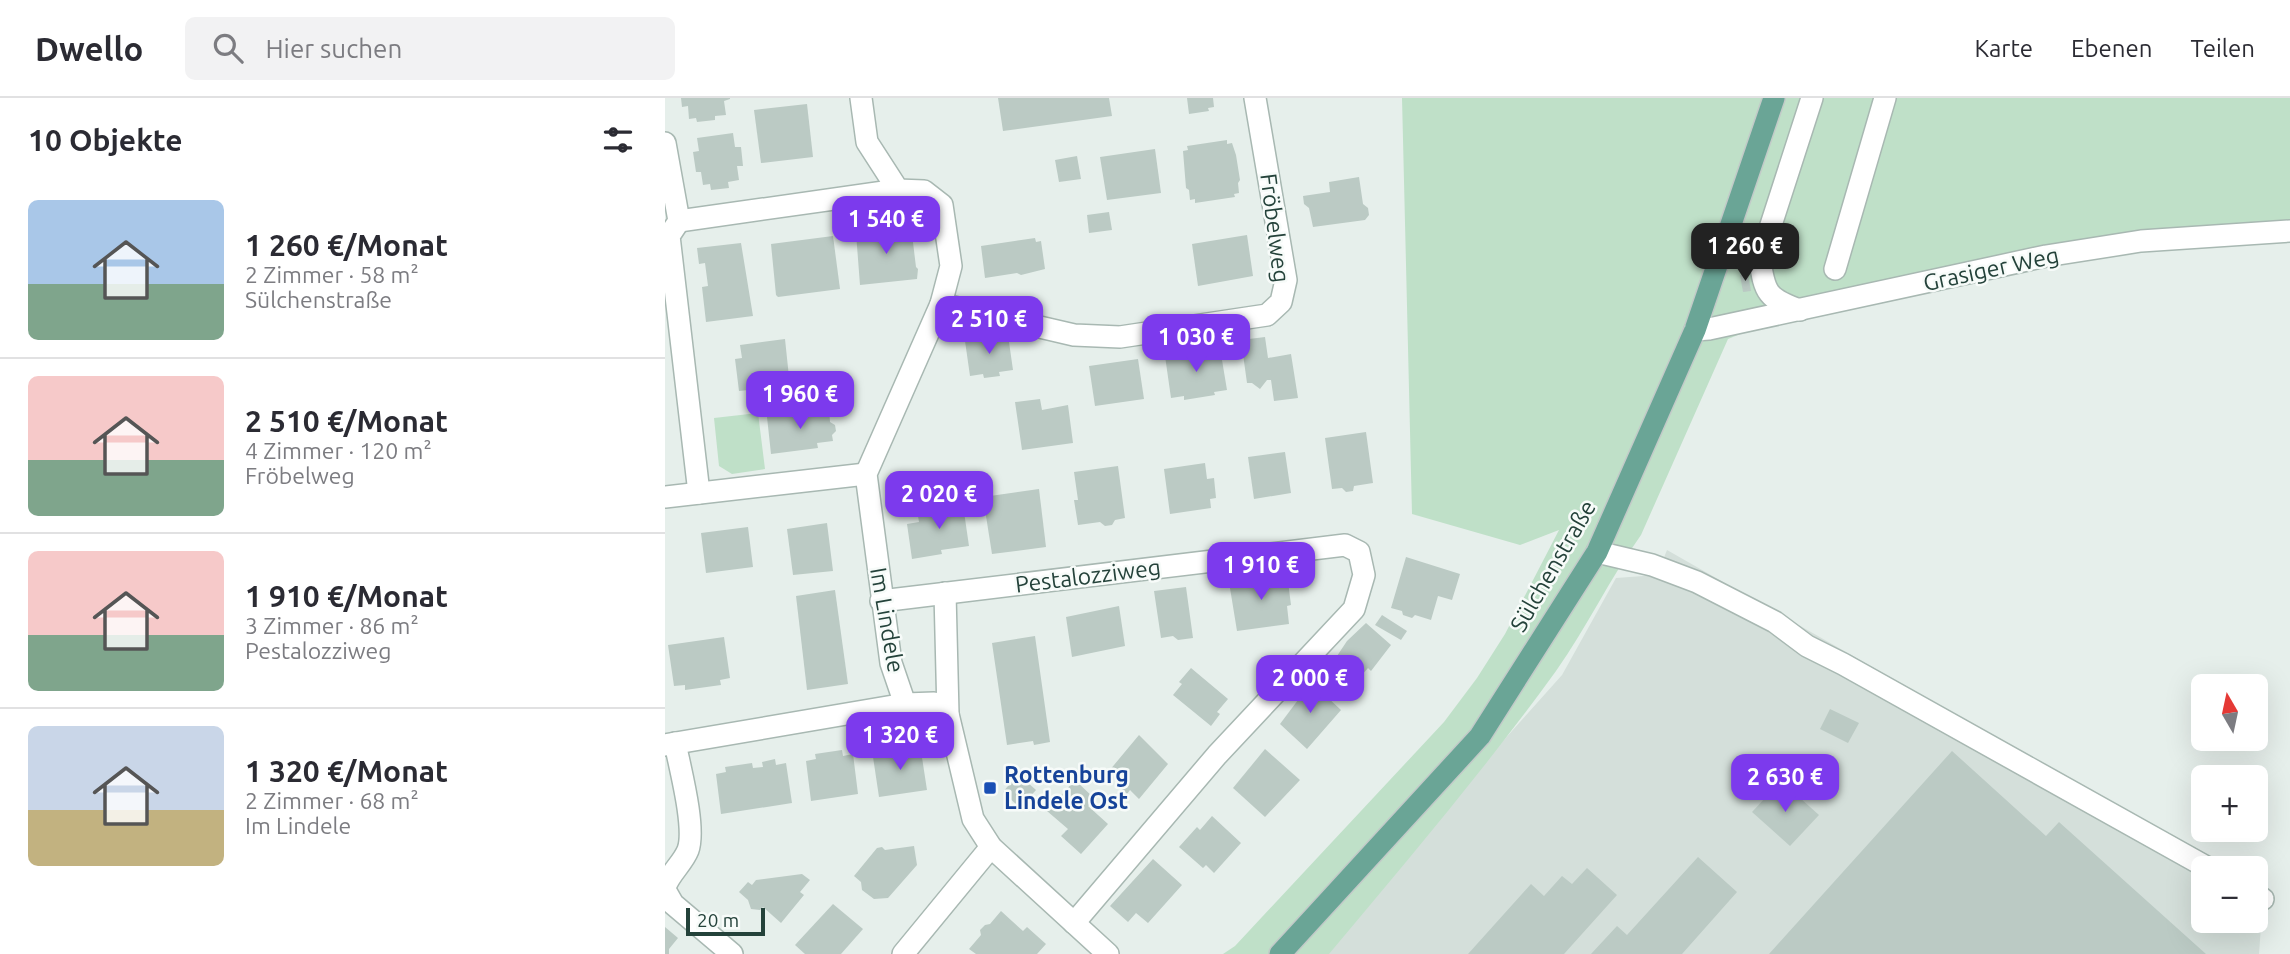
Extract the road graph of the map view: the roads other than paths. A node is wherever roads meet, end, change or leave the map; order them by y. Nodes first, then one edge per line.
1 (861, 98) edge
2 (1255, 98) edge
3 (1774, 98) edge
4 (1812, 98) edge
5 (1885, 98) edge
6 (665, 143) edge
7 (898, 190) junction
8 (679, 221) junction
9 (2290, 231) edge
10 (1835, 269) dead end
11 (941, 303) junction
12 (1800, 310) junction
13 (1695, 330) junction
14 (866, 474) junction
15 (699, 494) junction
16 (665, 497) edge
17 (1597, 552) junction
18 (945, 593) junction
19 (881, 601) junction
20 (905, 704) junction
21 (948, 714) junction
22 (670, 744) edge
23 (991, 847) junction
24 (2191, 858) edge
25 (665, 888) edge
26 (1074, 923) junction
27 (1103, 948) edge
28 (911, 951) edge
29 (732, 954) edge
30 (1121, 954) edge
31 (1280, 954) edge

1 - 7 street
2 - 11 street, Fröbelweg
3 - 13 main road, Sülchenstraße
4 - 12 street
5 - 10 street
6 - 8 street
7 - 8 street
7 - 11 street
8 - 15 street
9 - 12 street, Grasiger Weg
11 - 14 street
12 - 13 street, Grasiger Weg
13 - 17 main road, Sülchenstraße
14 - 15 street
14 - 19 street, Im Lindele
15 - 16 street
17 - 24 street
17 - 31 main road, Sülchenstraße
18 - 19 street, Pestalozziweg
18 - 21 street
18 - 26 street, Pestalozziweg
19 - 20 street, Im Lindele
20 - 21 street, Im Lindele
20 - 22 street
21 - 23 street
22 - 25 street
23 - 26 street
23 - 28 street
25 - 29 street
26 - 27 street
27 - 30 street

